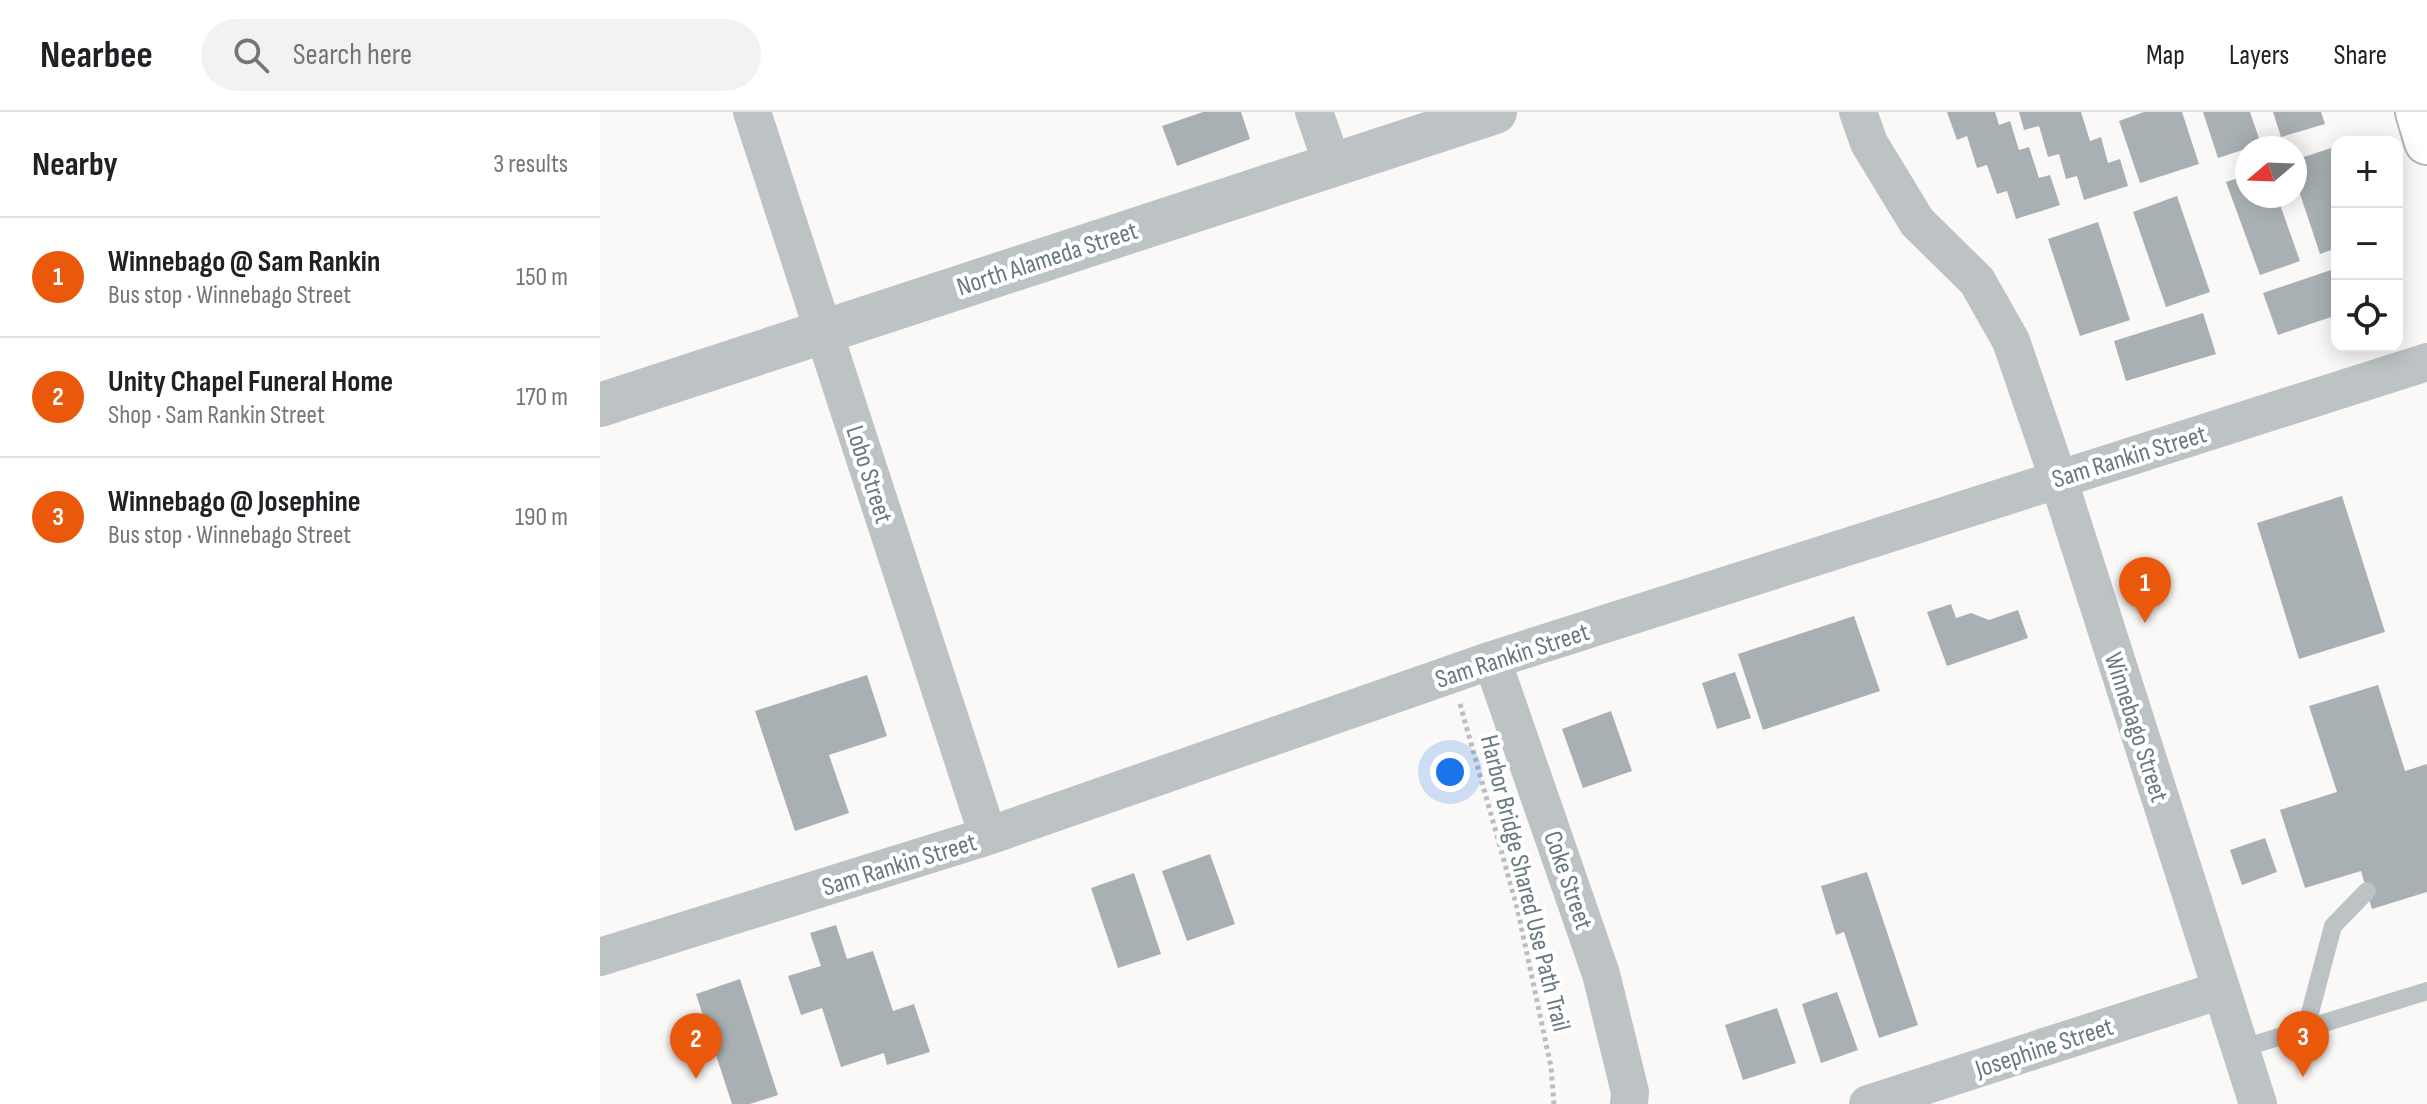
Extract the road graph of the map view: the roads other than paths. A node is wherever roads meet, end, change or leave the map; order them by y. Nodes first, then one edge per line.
1 (752, 112) edge
2 (1314, 112) edge
3 (1495, 112) edge
4 (1858, 112) edge
5 (2418, 112) edge
6 (2427, 142) edge
7 (1333, 166) junction
8 (823, 330) junction
9 (2427, 362) edge
10 (600, 405) edge
11 (2058, 478) junction
12 (1492, 660) junction
13 (988, 836) junction
14 (2367, 891) dead end
15 (600, 957) edge
16 (2221, 990) junction
17 (2427, 991) edge
18 (2306, 1028) junction
19 (2240, 1049) junction
20 (1629, 1104) edge
21 (1868, 1104) edge
22 (2258, 1104) edge

1 - 8 street, Lobo Street
2 - 7 street
3 - 7 street, North Alameda Street
4 - 11 street, Winnebago Street
5 - 6 main road
7 - 8 street, North Alameda Street
8 - 10 street, North Alameda Street
8 - 13 street, Lobo Street
9 - 11 street, Sam Rankin Street
11 - 12 street, Sam Rankin Street
11 - 16 street, Winnebago Street
12 - 13 street, Sam Rankin Street
12 - 20 street, Coke Street
13 - 15 street, Sam Rankin Street
14 - 18 lane
16 - 19 street, Winnebago Street
16 - 21 street, Josephine Street
17 - 18 lane
18 - 19 lane
19 - 22 street, Winnebago Street

